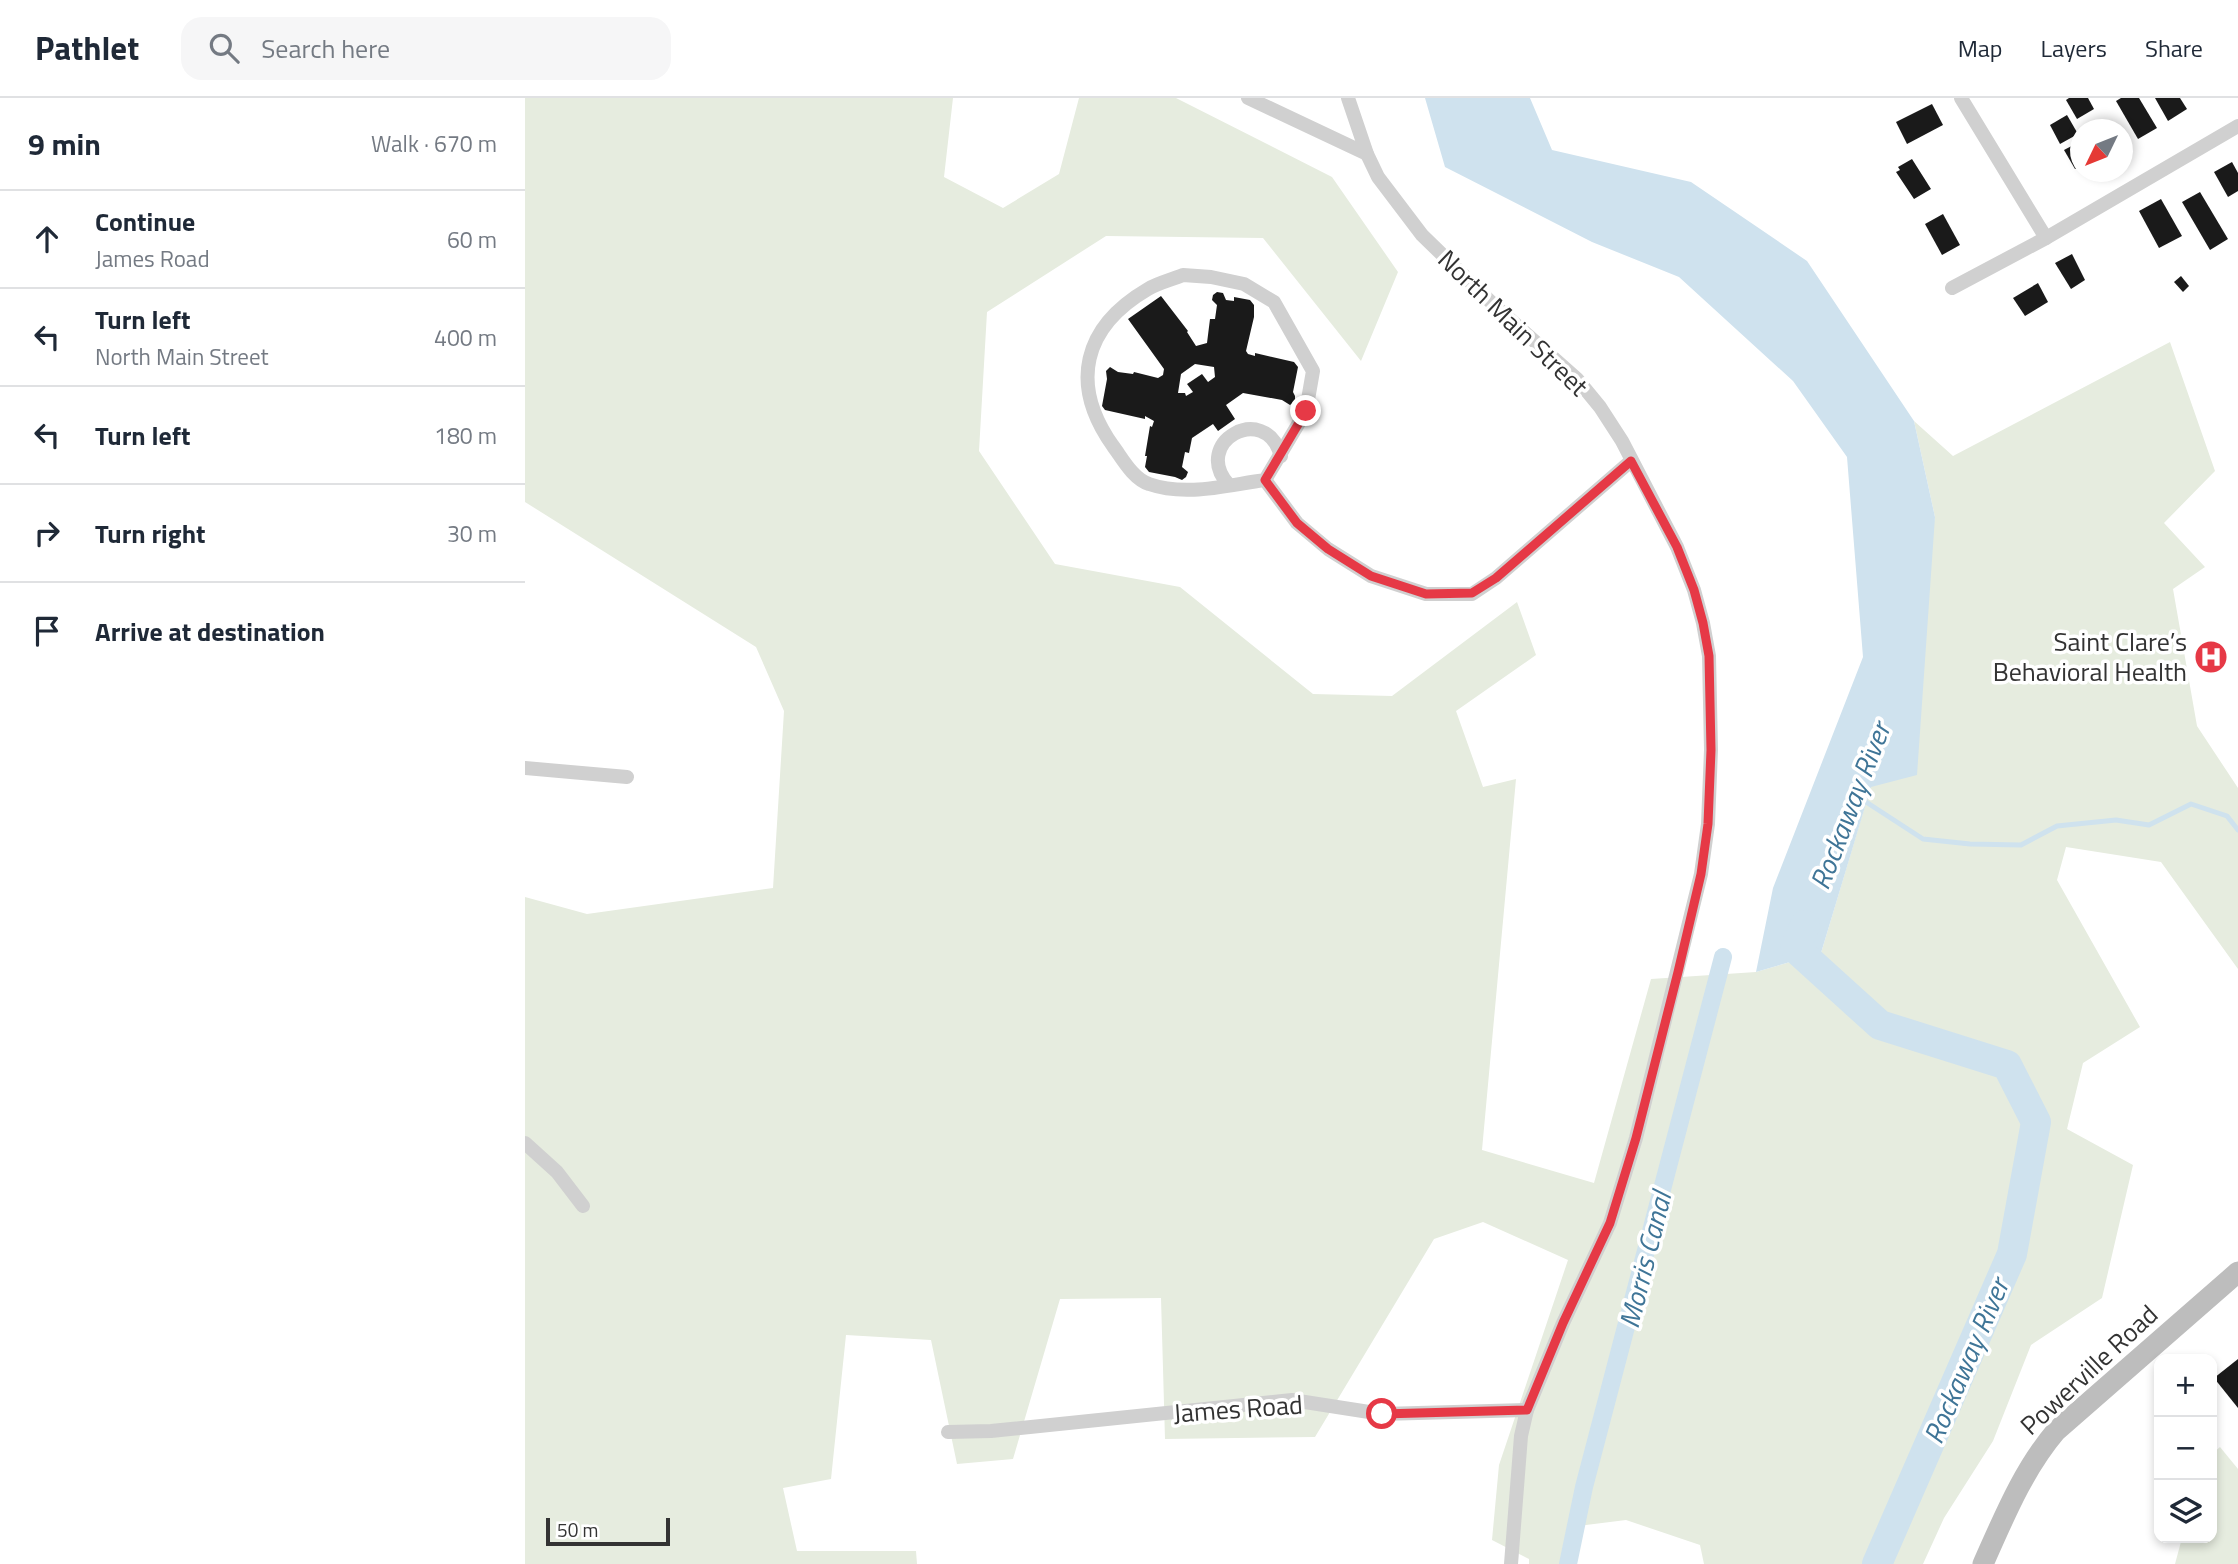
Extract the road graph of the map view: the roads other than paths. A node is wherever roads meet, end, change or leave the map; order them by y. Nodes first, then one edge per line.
1 (1248, 98) edge
2 (1348, 98) edge
3 (1961, 98) edge
4 (2238, 125) edge
5 (1367, 154) junction
6 (2046, 238) junction
7 (1952, 288) dead end
8 (1281, 456) junction
9 (1631, 461) junction
10 (1265, 480) junction
11 (1229, 485) junction
12 (525, 768) edge
13 (627, 777) dead end
14 (525, 1143) edge
15 (583, 1206) dead end
16 (2238, 1272) edge
17 (1527, 1410) junction
18 (948, 1432) dead end
19 (1511, 1564) edge
20 (1983, 1564) edge

1 - 5 street
2 - 5 street, North Main Street
3 - 6 street
4 - 6 street
5 - 9 street, North Main Street
6 - 7 street
8 - 10 street
8 - 11 street
8 - 11 street
9 - 10 street
9 - 17 street, North Main Street
10 - 11 street
12 - 13 street
14 - 15 street
16 - 20 main road, Powerville Road
17 - 18 street, James Road
17 - 19 street, North Main Street

